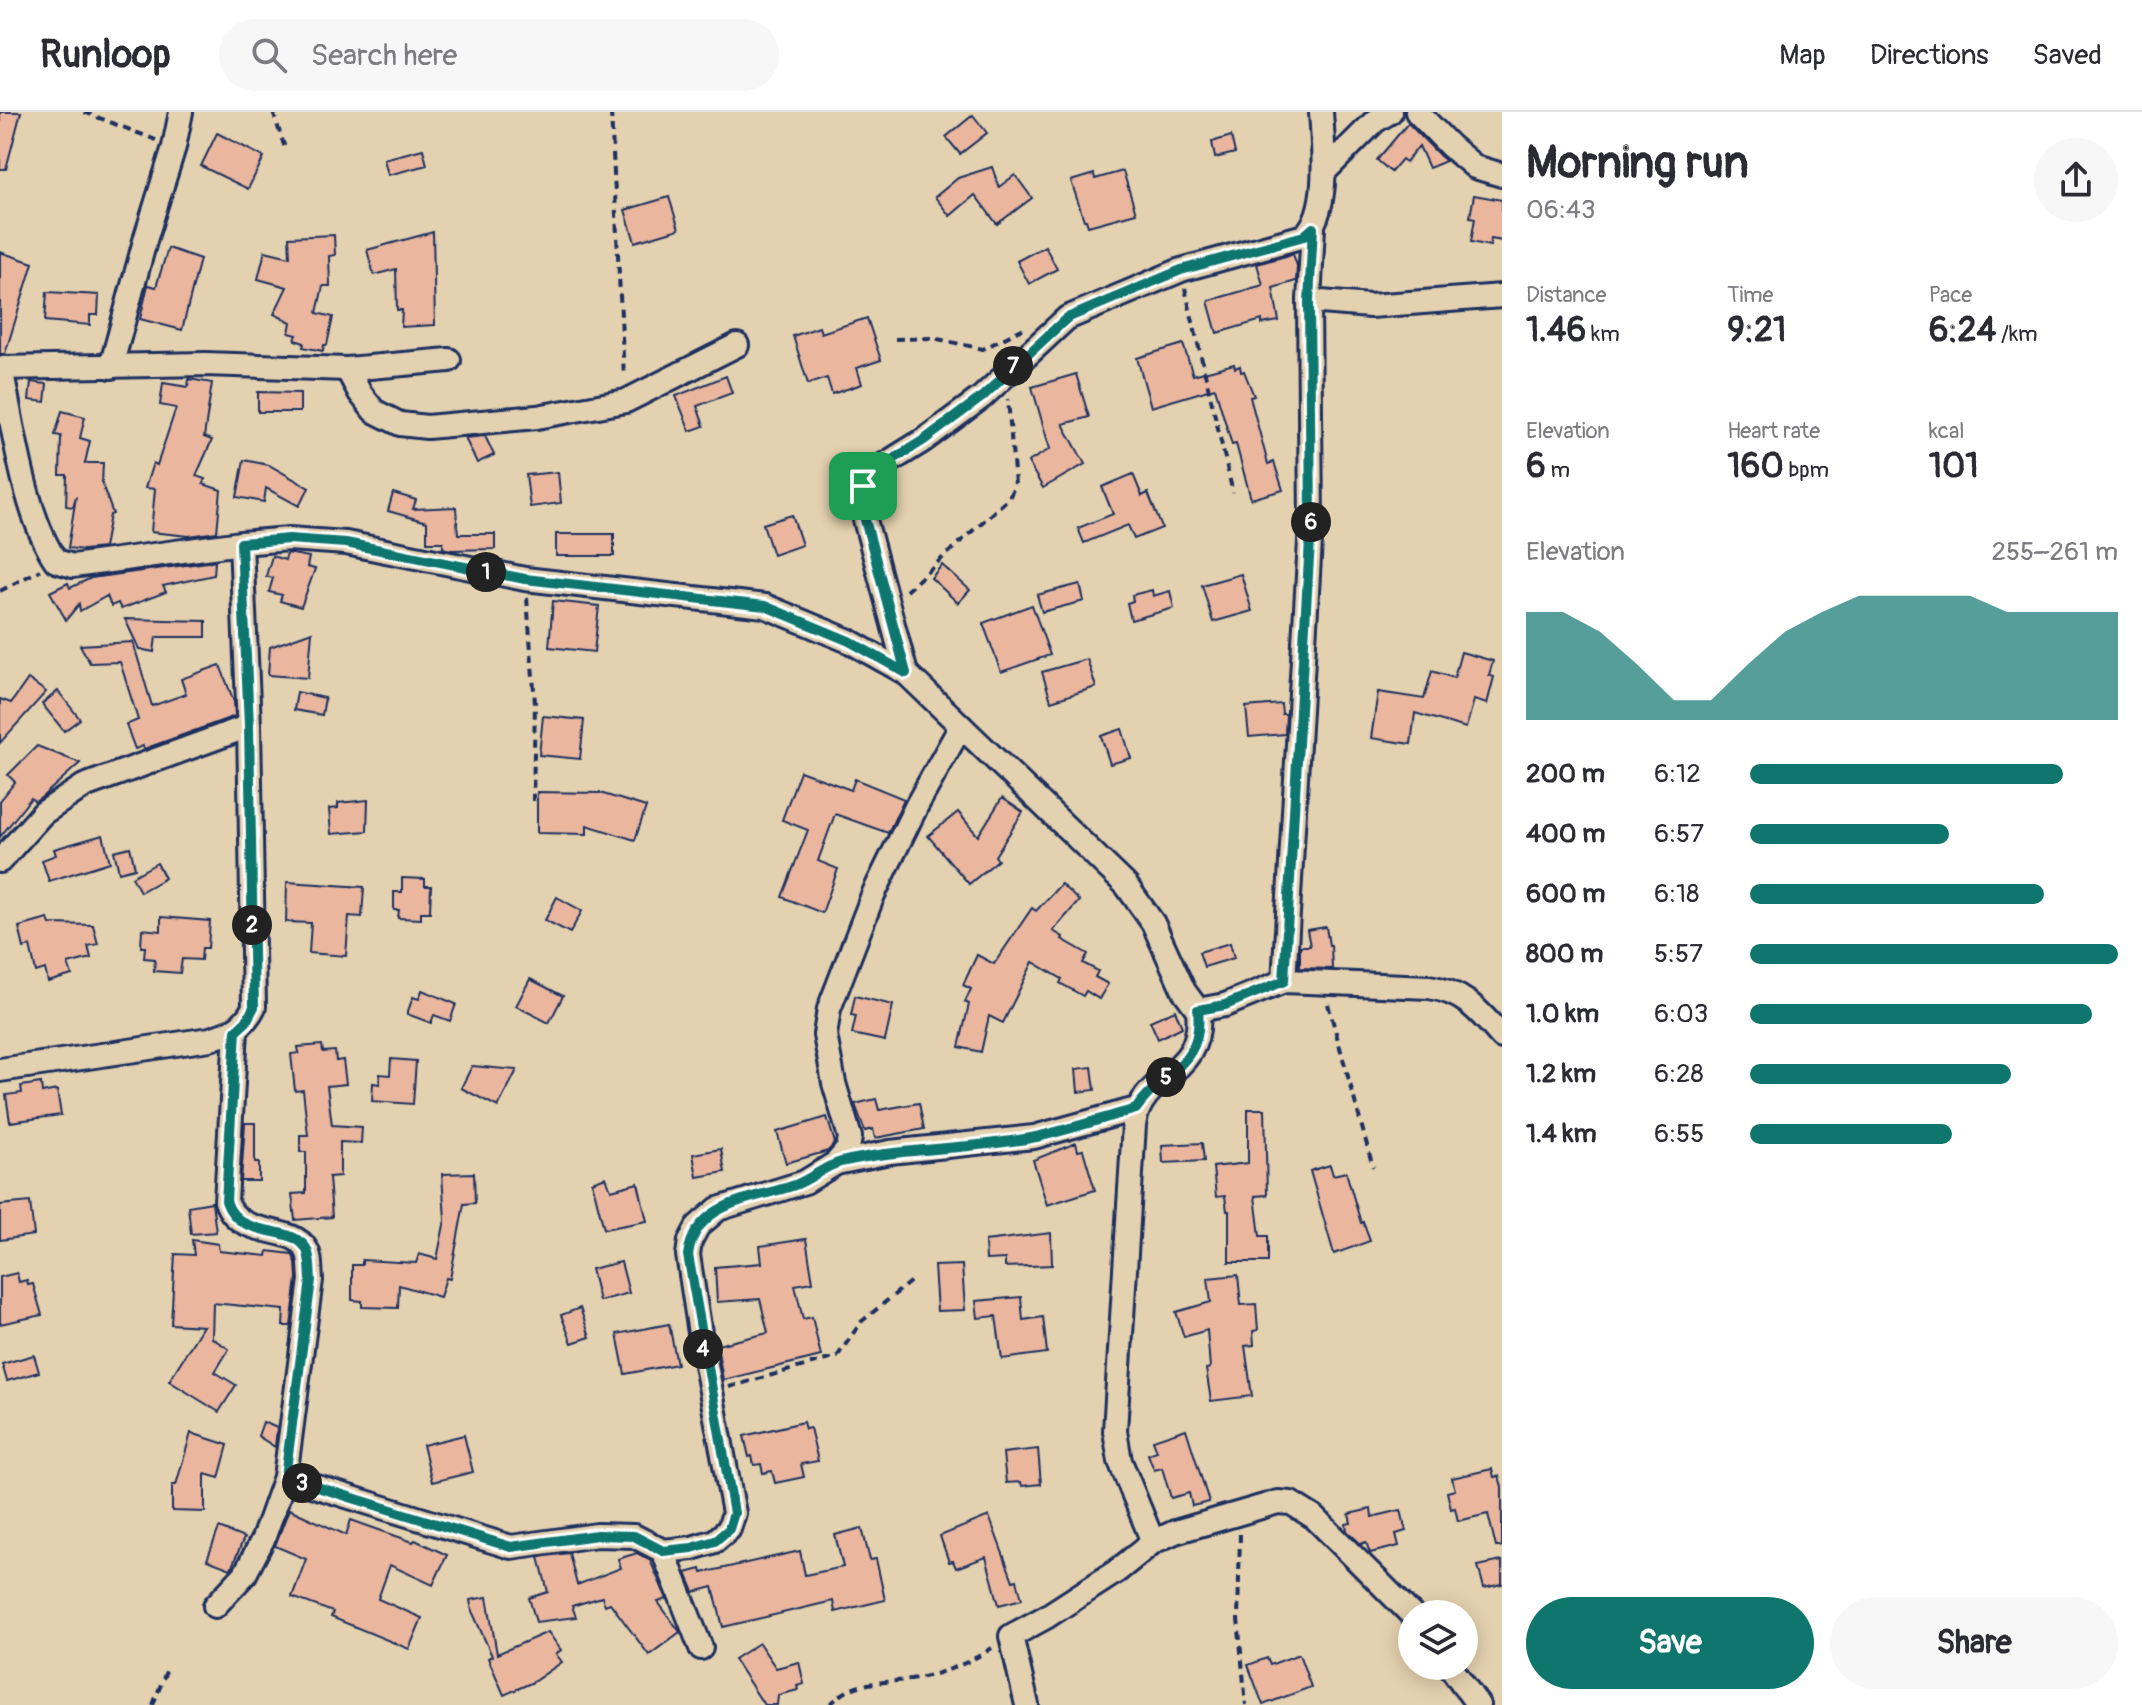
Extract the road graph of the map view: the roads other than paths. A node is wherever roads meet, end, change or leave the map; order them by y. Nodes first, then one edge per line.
1 (181, 112) edge
2 (1321, 112) edge
3 (1390, 112) edge
4 (1417, 112) edge
5 (1324, 172) junction
6 (1502, 175) edge
7 (1313, 228) junction
8 (1502, 296) edge
9 (1309, 301) junction
10 (737, 345) dead end
11 (449, 360) dead end
12 (111, 367) junction
13 (0, 368) edge
14 (347, 369) junction
15 (241, 543) junction
16 (906, 673) junction
17 (249, 726) junction
18 (961, 726) junction
19 (0, 861) edge
20 (1284, 981) junction
21 (1198, 1010) junction
22 (236, 1031) junction
23 (1502, 1037) edge
24 (0, 1070) edge
25 (1136, 1109) junction
26 (836, 1163) junction
27 (285, 1477) junction
28 (1153, 1542) junction
29 (663, 1551) junction
30 (1398, 1601) edge
31 (215, 1606) dead end
32 (701, 1648) dead end
33 (1460, 1680) edge
34 (1027, 1705) edge
35 (1478, 1705) edge

1 - 12 street
2 - 5 street
3 - 5 street
4 - 6 street
5 - 7 street
7 - 9 street
7 - 16 street
8 - 9 street
9 - 20 street
10 - 14 street
11 - 14 street
12 - 13 street
12 - 14 street
13 - 15 street
15 - 16 street
15 - 17 street
16 - 18 street
17 - 19 street
17 - 22 street
18 - 21 street
18 - 26 street
20 - 21 street
20 - 23 street
21 - 25 street
22 - 24 street
22 - 27 street
25 - 26 street
25 - 28 street
26 - 29 street
27 - 29 street
27 - 31 street
28 - 30 street
28 - 34 street
29 - 32 street
33 - 35 street

